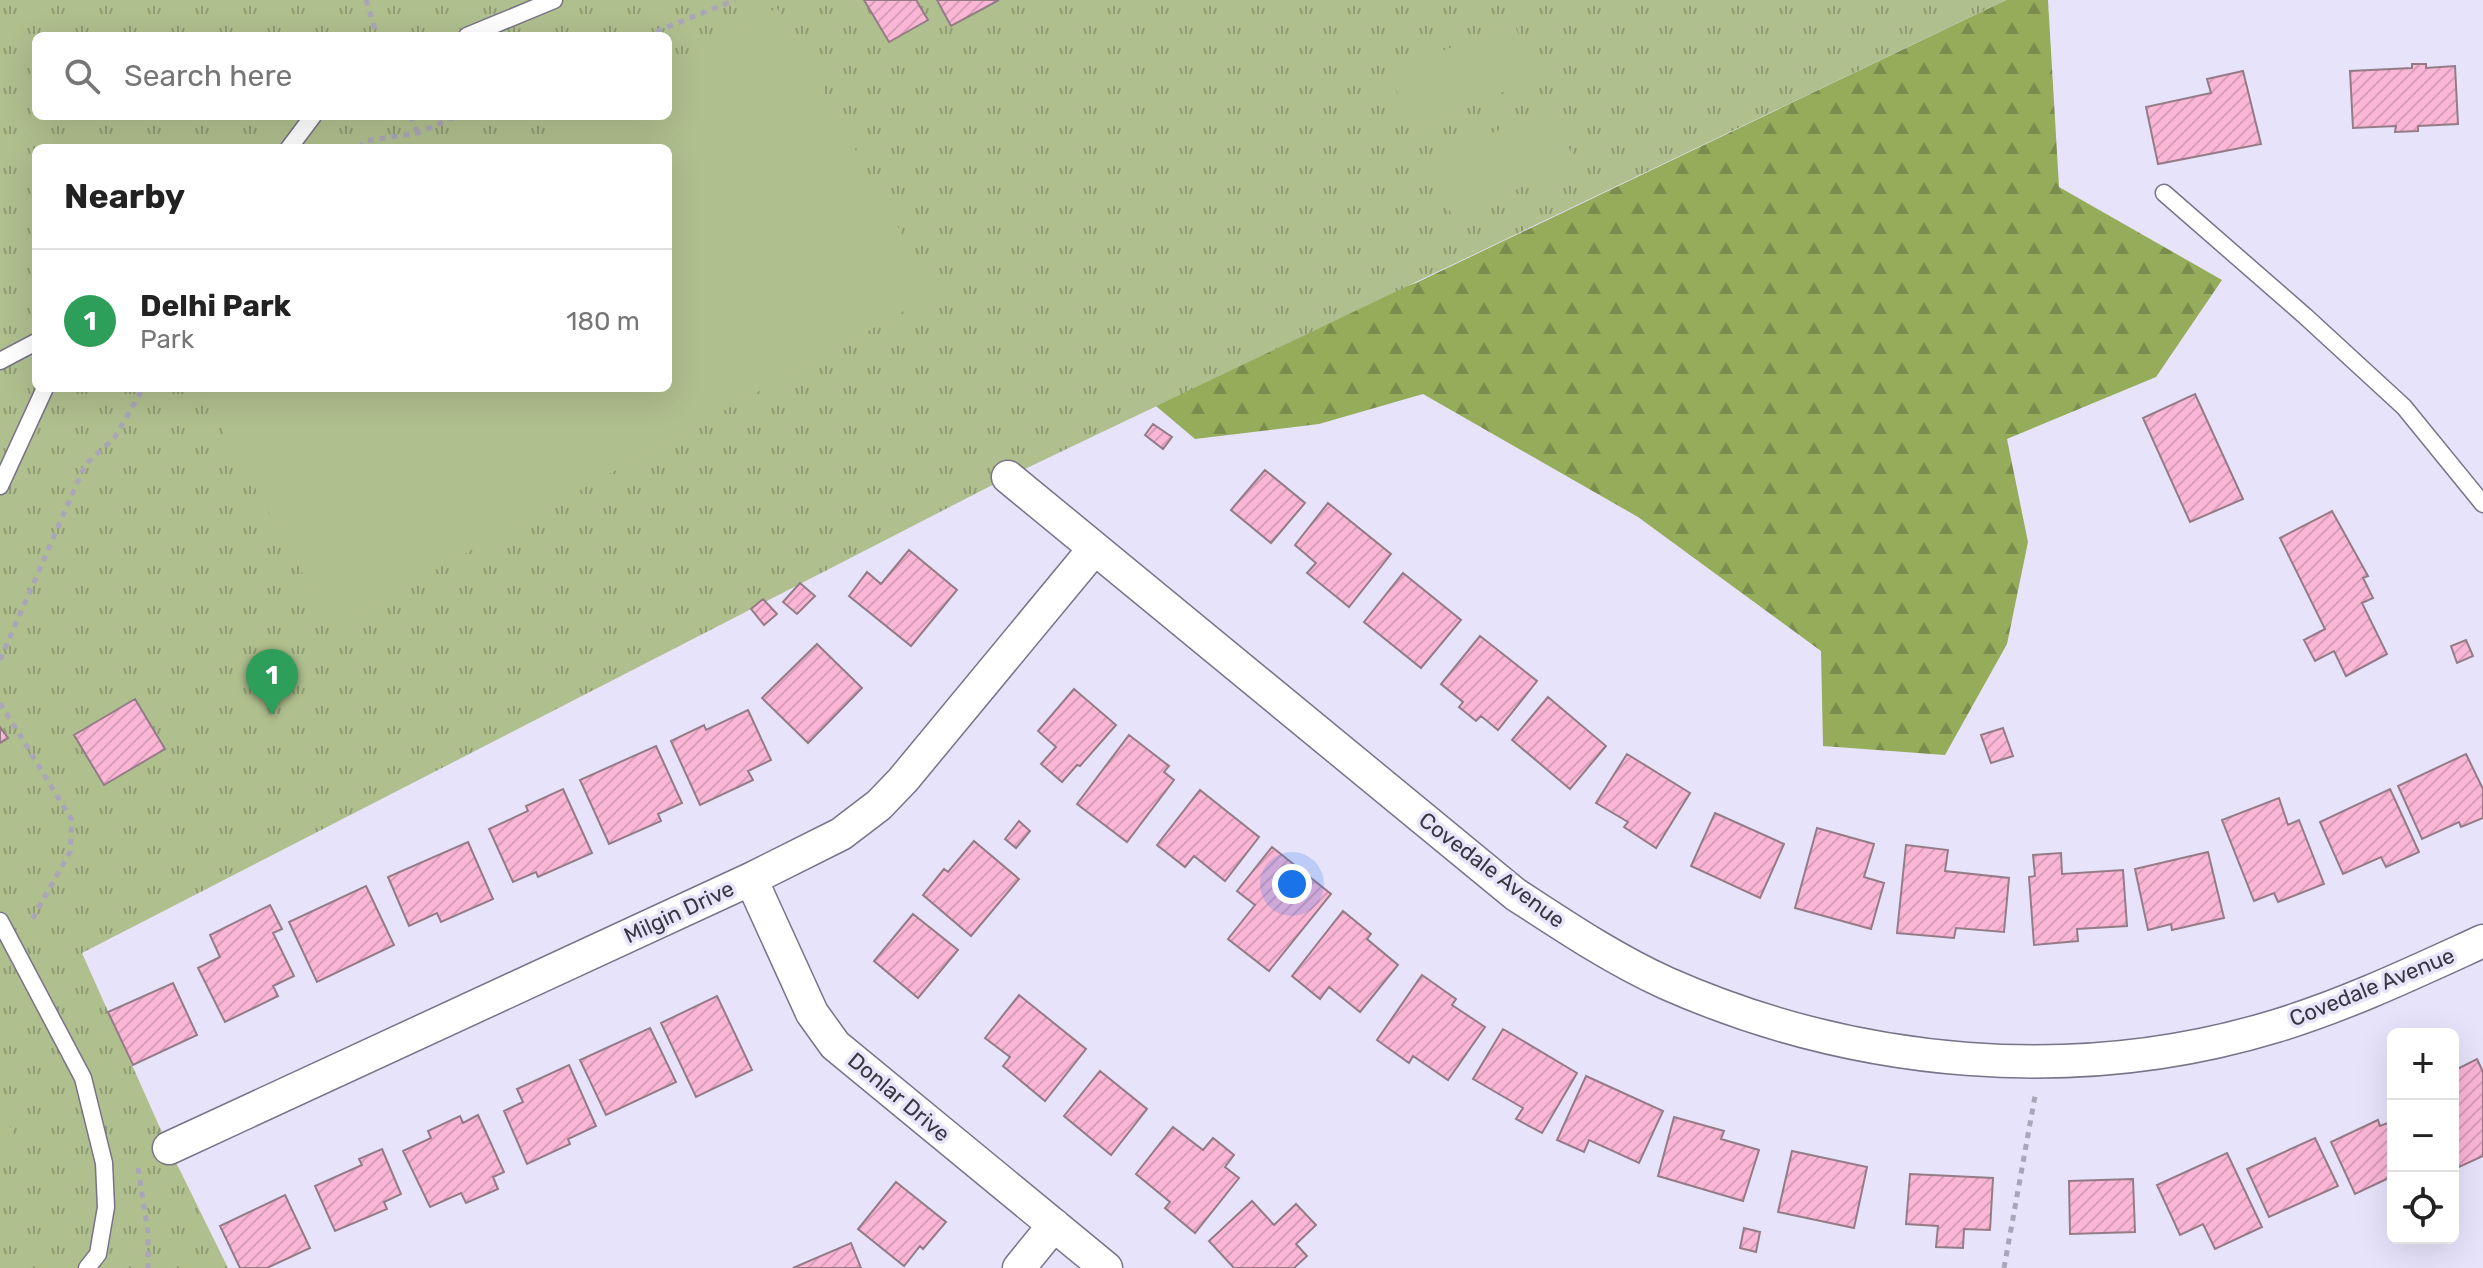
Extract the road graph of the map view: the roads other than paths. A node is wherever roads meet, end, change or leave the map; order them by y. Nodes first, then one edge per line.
1 (554, 0) edge
2 (477, 32) edge
3 (310, 120) edge
4 (292, 144) edge
5 (2164, 193) dead end
6 (32, 344) edge
7 (0, 361) edge
8 (43, 392) edge
9 (1008, 477) dead end
10 (0, 486) edge
11 (2483, 504) edge
12 (1094, 549) junction
13 (751, 879) junction
14 (0, 921) edge
15 (2483, 941) edge
16 (169, 1148) dead end
17 (1054, 1225) junction
18 (87, 1268) edge
19 (1019, 1268) edge
20 (1106, 1268) edge

1 - 2 lane
3 - 4 lane
5 - 11 lane
6 - 7 lane
8 - 10 lane
9 - 12 street, Covedale Avenue
12 - 13 street, Milgin Drive
12 - 15 street, Covedale Avenue
13 - 16 street, Milgin Drive
13 - 17 street, Donlar Drive
14 - 18 lane
17 - 19 street
17 - 20 street, Donlar Drive

